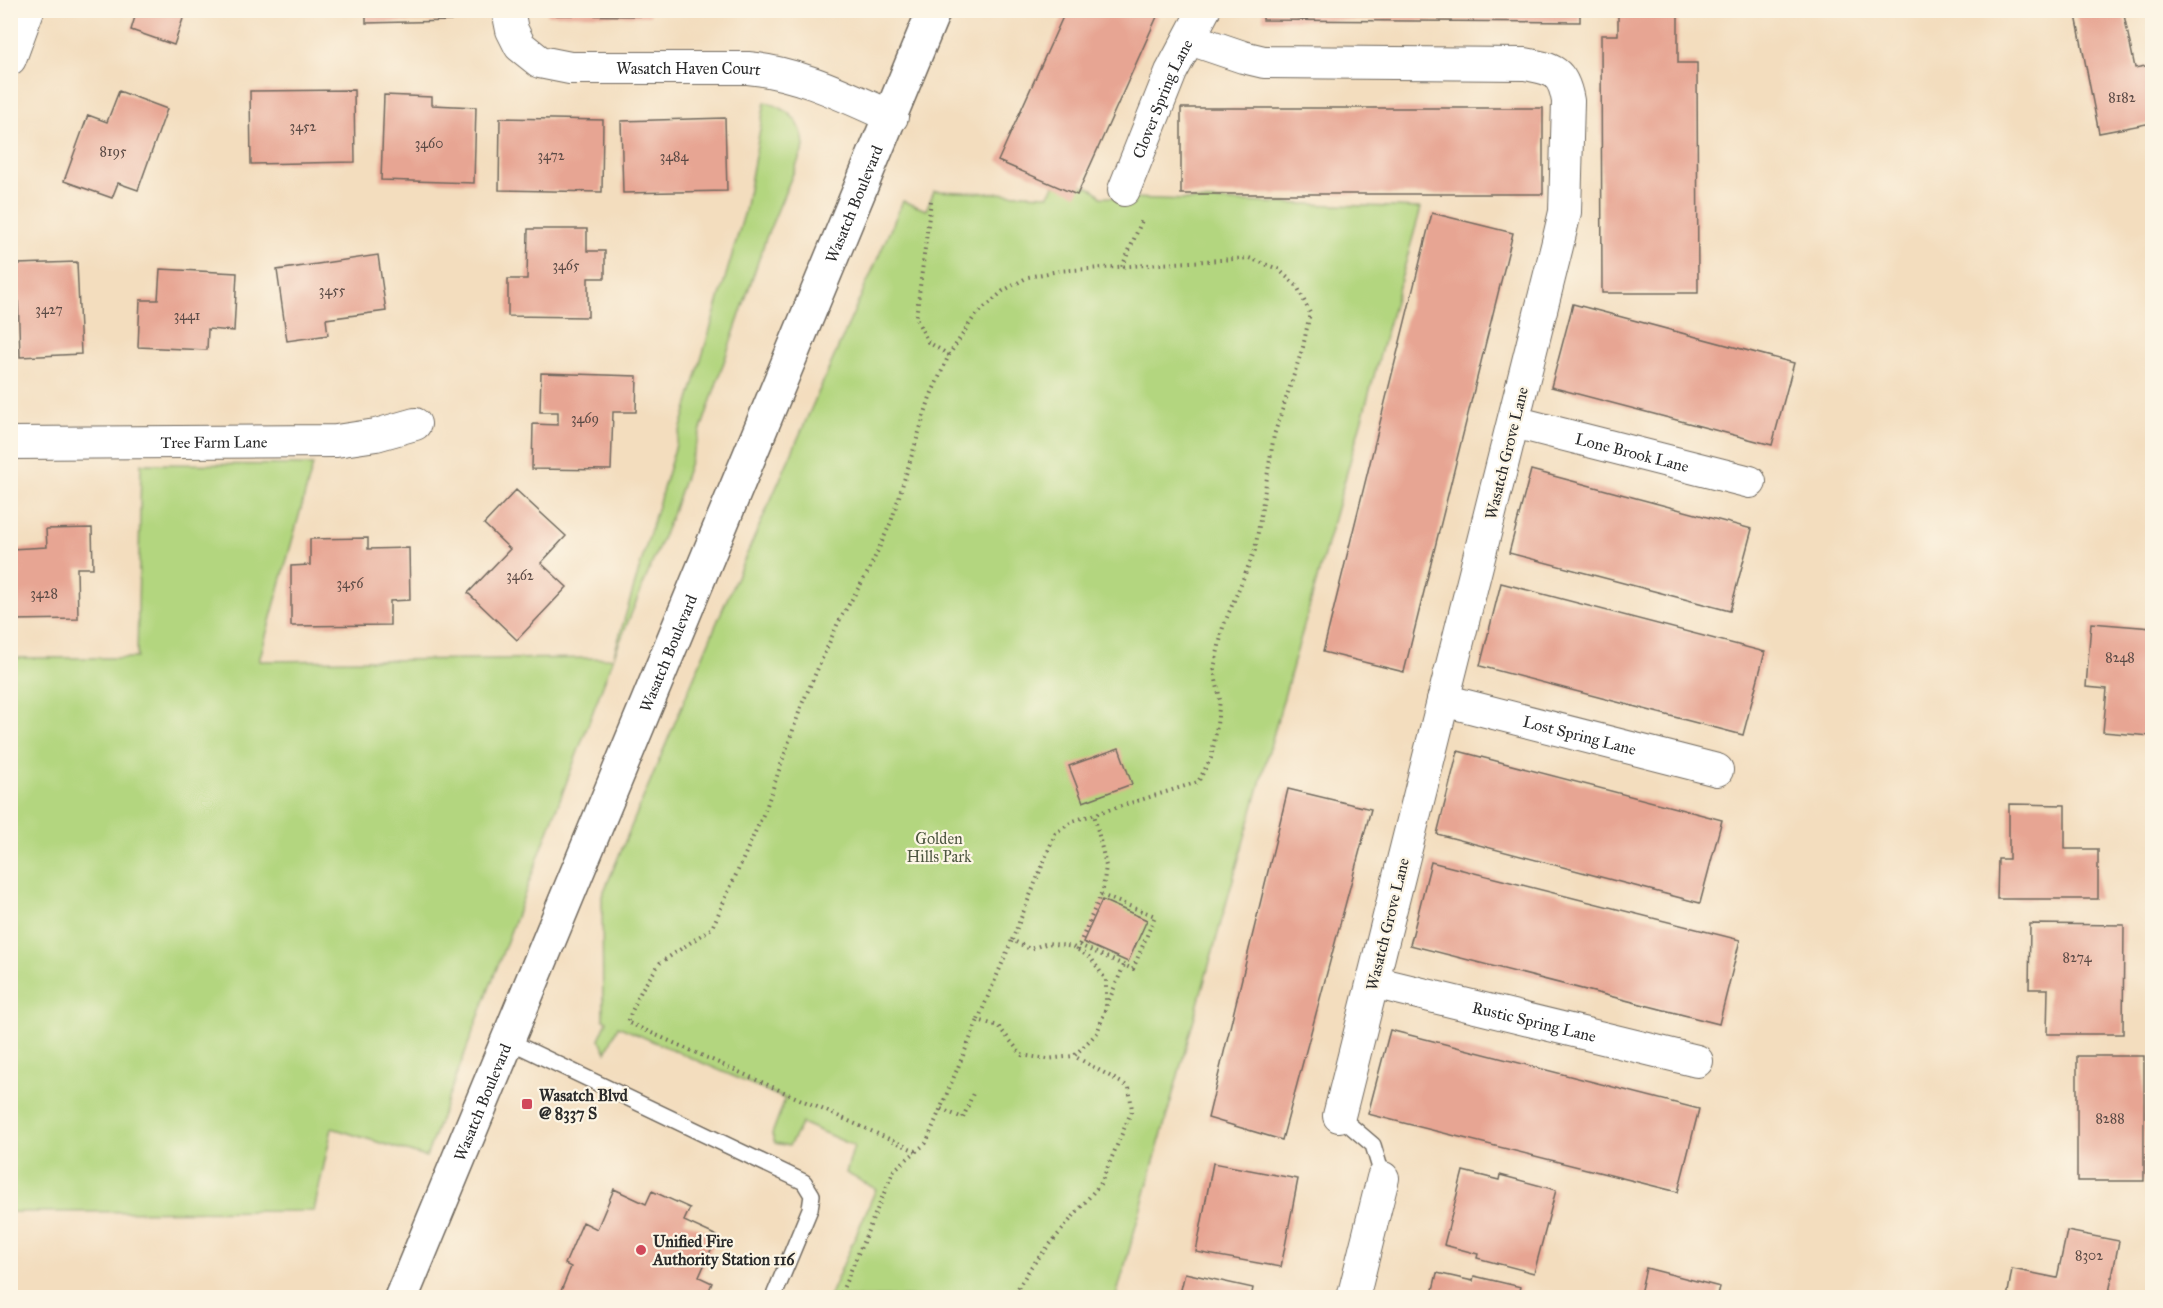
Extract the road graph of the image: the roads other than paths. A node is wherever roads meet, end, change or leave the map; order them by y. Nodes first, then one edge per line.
1 (28, 10) edge
2 (508, 10) edge
3 (934, 10) edge
4 (1204, 10) edge
5 (1190, 39) junction
6 (11, 57) edge
7 (892, 117) junction
8 (1124, 190) dead end
9 (1514, 422) junction
10 (415, 424) dead end
11 (10, 443) edge
12 (1750, 482) dead end
13 (1443, 700) junction
14 (1717, 770) dead end
15 (1373, 982) junction
16 (507, 1040) junction
17 (1697, 1061) dead end
18 (1339, 1116) joint
19 (1383, 1178) joint
20 (401, 1298) edge
21 (773, 1298) edge
22 (1353, 1298) edge

1 - 6 street
2 - 7 street, Wasatch Haven Court
3 - 7 main road, Wasatch Boulevard
4 - 5 street, Clover Spring Lane
5 - 8 street, Clover Spring Lane
5 - 9 street, Wasatch Grove Lane
7 - 16 main road, Wasatch Boulevard
9 - 12 street, Lone Brook Lane
9 - 13 street, Wasatch Grove Lane
10 - 11 street, Tree Farm Lane
13 - 14 street, Lost Spring Lane
13 - 15 street, Wasatch Grove Lane
15 - 17 street, Rustic Spring Lane
15 - 18 street, Wasatch Grove Lane
16 - 20 main road, Wasatch Boulevard
16 - 21 lane
18 - 19 lane, Wasatch Grove Lane
19 - 22 street

